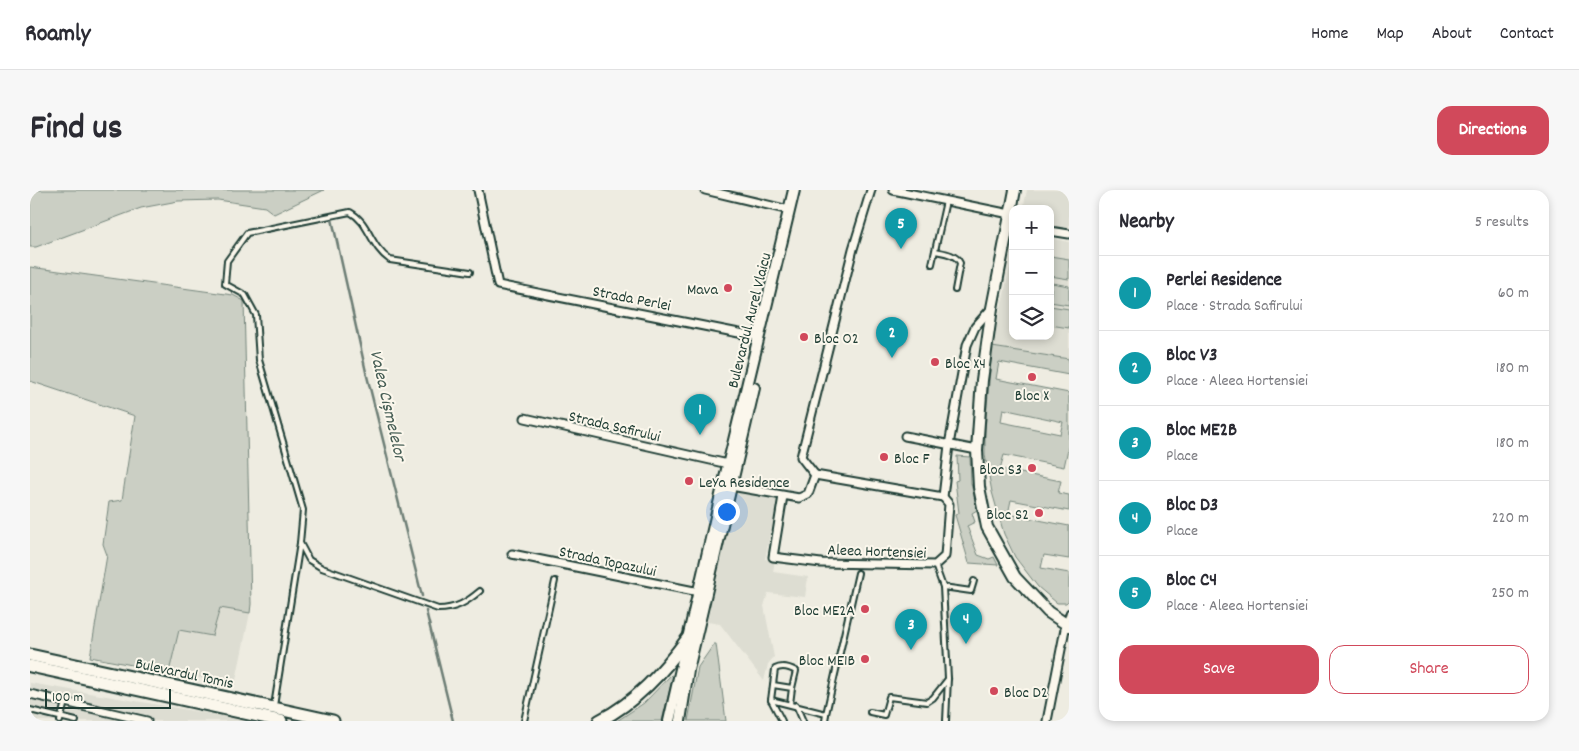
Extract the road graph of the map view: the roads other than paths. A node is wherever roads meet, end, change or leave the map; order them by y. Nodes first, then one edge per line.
1 (478, 190) edge
2 (705, 190) edge
3 (794, 190) edge
4 (799, 190) edge
5 (871, 190) edge
6 (893, 190) edge
7 (1015, 190) edge
8 (946, 202) junction
9 (1013, 205) edge
10 (790, 210) junction
11 (1009, 221) edge
12 (1009, 226) edge
13 (1054, 232) edge
14 (1069, 234) edge
15 (935, 251) junction
16 (932, 264) dead end
17 (470, 272) dead end
18 (955, 290) dead end
19 (992, 308) junction
20 (759, 336) junction
21 (525, 418) dead end
22 (905, 436) dead end
23 (949, 445) junction
24 (977, 450) junction
25 (728, 464) junction
26 (815, 475) junction
27 (731, 486) junction
28 (783, 496) junction
29 (943, 497) junction
30 (300, 543) junction
31 (512, 554) dead end
32 (935, 565) junction
33 (858, 573) dead end
34 (555, 581) dead end
35 (974, 581) dead end
36 (943, 586) junction
37 (480, 591) dead end
38 (699, 592) junction
39 (1069, 612) edge
40 (1067, 625) edge
41 (688, 638) junction
42 (30, 655) edge
43 (30, 666) edge
44 (948, 678) junction
45 (773, 685) junction
46 (792, 688) junction
47 (30, 694) edge
48 (771, 700) junction
49 (65, 702) junction
50 (790, 704) junction
51 (796, 705) junction
52 (274, 709) junction
53 (30, 710) edge
54 (870, 712) dead end
55 (826, 714) junction
56 (61, 719) edge
57 (76, 721) edge
58 (147, 721) edge
59 (281, 721) edge
60 (333, 721) edge
61 (524, 721) edge
62 (598, 721) edge
63 (669, 721) edge
64 (680, 721) edge
65 (782, 721) edge
66 (803, 721) edge
67 (825, 721) edge
68 (946, 721) edge
69 (1047, 721) edge

1 - 20 street, Strada Perlei
2 - 10 street
3 - 10 main road, Bulevardul Aurel Vlaicu
4 - 27 main road, Bulevardul Aurel Vlaicu
5 - 26 street
6 - 8 street
7 - 9 main road
8 - 11 street
8 - 15 lane
10 - 20 main road, Bulevardul Aurel Vlaicu
12 - 19 main road
13 - 14 street
15 - 16 lane
15 - 18 lane
17 - 30 lane
19 - 23 street, Aleea Hortensiei
19 - 24 main road
20 - 25 main road, Bulevardul Aurel Vlaicu
21 - 25 street, Strada Safirului
22 - 23 street
23 - 24 street
23 - 29 street, Aleea Hortensiei
24 - 40 main road
25 - 38 main road, Bulevardul Aurel Vlaicu
26 - 28 street
26 - 29 street
27 - 28 street
27 - 64 main road, Bulevardul Aurel Vlaicu
28 - 32 street, Aleea Hortensiei
29 - 32 street, Aleea Hortensiei
30 - 37 lane
30 - 52 lane
31 - 38 street, Strada Topazului
32 - 36 lane
33 - 55 lane
34 - 61 lane
35 - 36 lane
36 - 44 lane
38 - 41 main road, Bulevardul Aurel Vlaicu
39 - 40 lane
40 - 69 street
41 - 62 main road
41 - 63 main road, Bulevardul Aurel Vlaicu
42 - 52 main road, Bulevardul Tomis
43 - 59 main road, Bulevardul Tomis
44 - 54 lane
44 - 68 lane
45 - 46 lane
45 - 46 lane
45 - 48 lane
46 - 50 lane
47 - 49 street
48 - 50 lane
48 - 65 lane
49 - 56 lane
49 - 58 street
50 - 51 lane
51 - 55 lane
51 - 66 lane
52 - 60 main road, Bulevardul Tomis
53 - 56 lane
55 - 67 lane
56 - 57 lane

